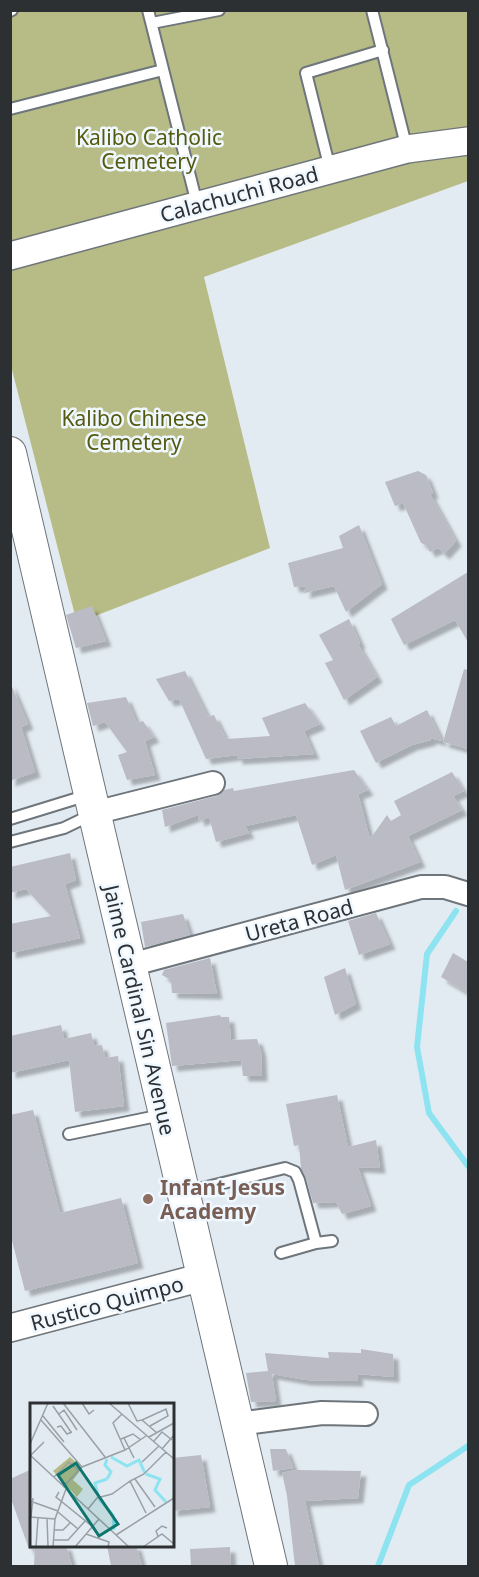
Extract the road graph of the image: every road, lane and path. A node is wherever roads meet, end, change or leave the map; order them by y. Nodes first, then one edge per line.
1 (148, 10) edge
2 (219, 10) edge
3 (372, 10) edge
4 (152, 23) junction
5 (382, 50) junction
6 (163, 70) junction
7 (10, 109) edge
8 (468, 141) edge
9 (407, 149) junction
10 (330, 170) junction
11 (197, 204) junction
12 (10, 256) edge
13 (10, 453) edge
14 (213, 783) dead end
15 (92, 804) junction
16 (10, 819) edge
17 (10, 842) edge
18 (468, 894) edge
19 (130, 965) junction
20 (165, 1114) junction
21 (69, 1134) dead end
22 (183, 1193) junction
23 (332, 1241) dead end
24 (316, 1243) junction
25 (281, 1253) dead end
26 (203, 1277) junction
27 (10, 1328) edge
28 (366, 1414) dead end
29 (237, 1424) junction
30 (271, 1566) edge

1 - 4 lane
2 - 4 lane
3 - 5 lane
4 - 6 lane
5 - 9 lane
5 - 10 lane
6 - 7 lane
6 - 11 lane
8 - 9 street, Calachuchi Road
9 - 10 street, Calachuchi Road
10 - 11 street, Calachuchi Road
11 - 12 street, Calachuchi Road
13 - 15 main road, Jaime Cardinal Sin Avenue
14 - 15 street
15 - 16 lane
15 - 17 lane
15 - 19 main road, Jaime Cardinal Sin Avenue
18 - 19 street, Ureta Road
19 - 20 main road, Jaime Cardinal Sin Avenue
20 - 21 lane
20 - 22 main road, Jaime Cardinal Sin Avenue
22 - 24 lane
22 - 26 main road, Jaime Cardinal Sin Avenue
23 - 24 lane
24 - 25 lane
26 - 27 street, Rustico Quimpo
26 - 29 main road, Jaime Cardinal Sin Avenue
28 - 29 street
29 - 30 main road, Jaime Cardinal Sin Avenue

